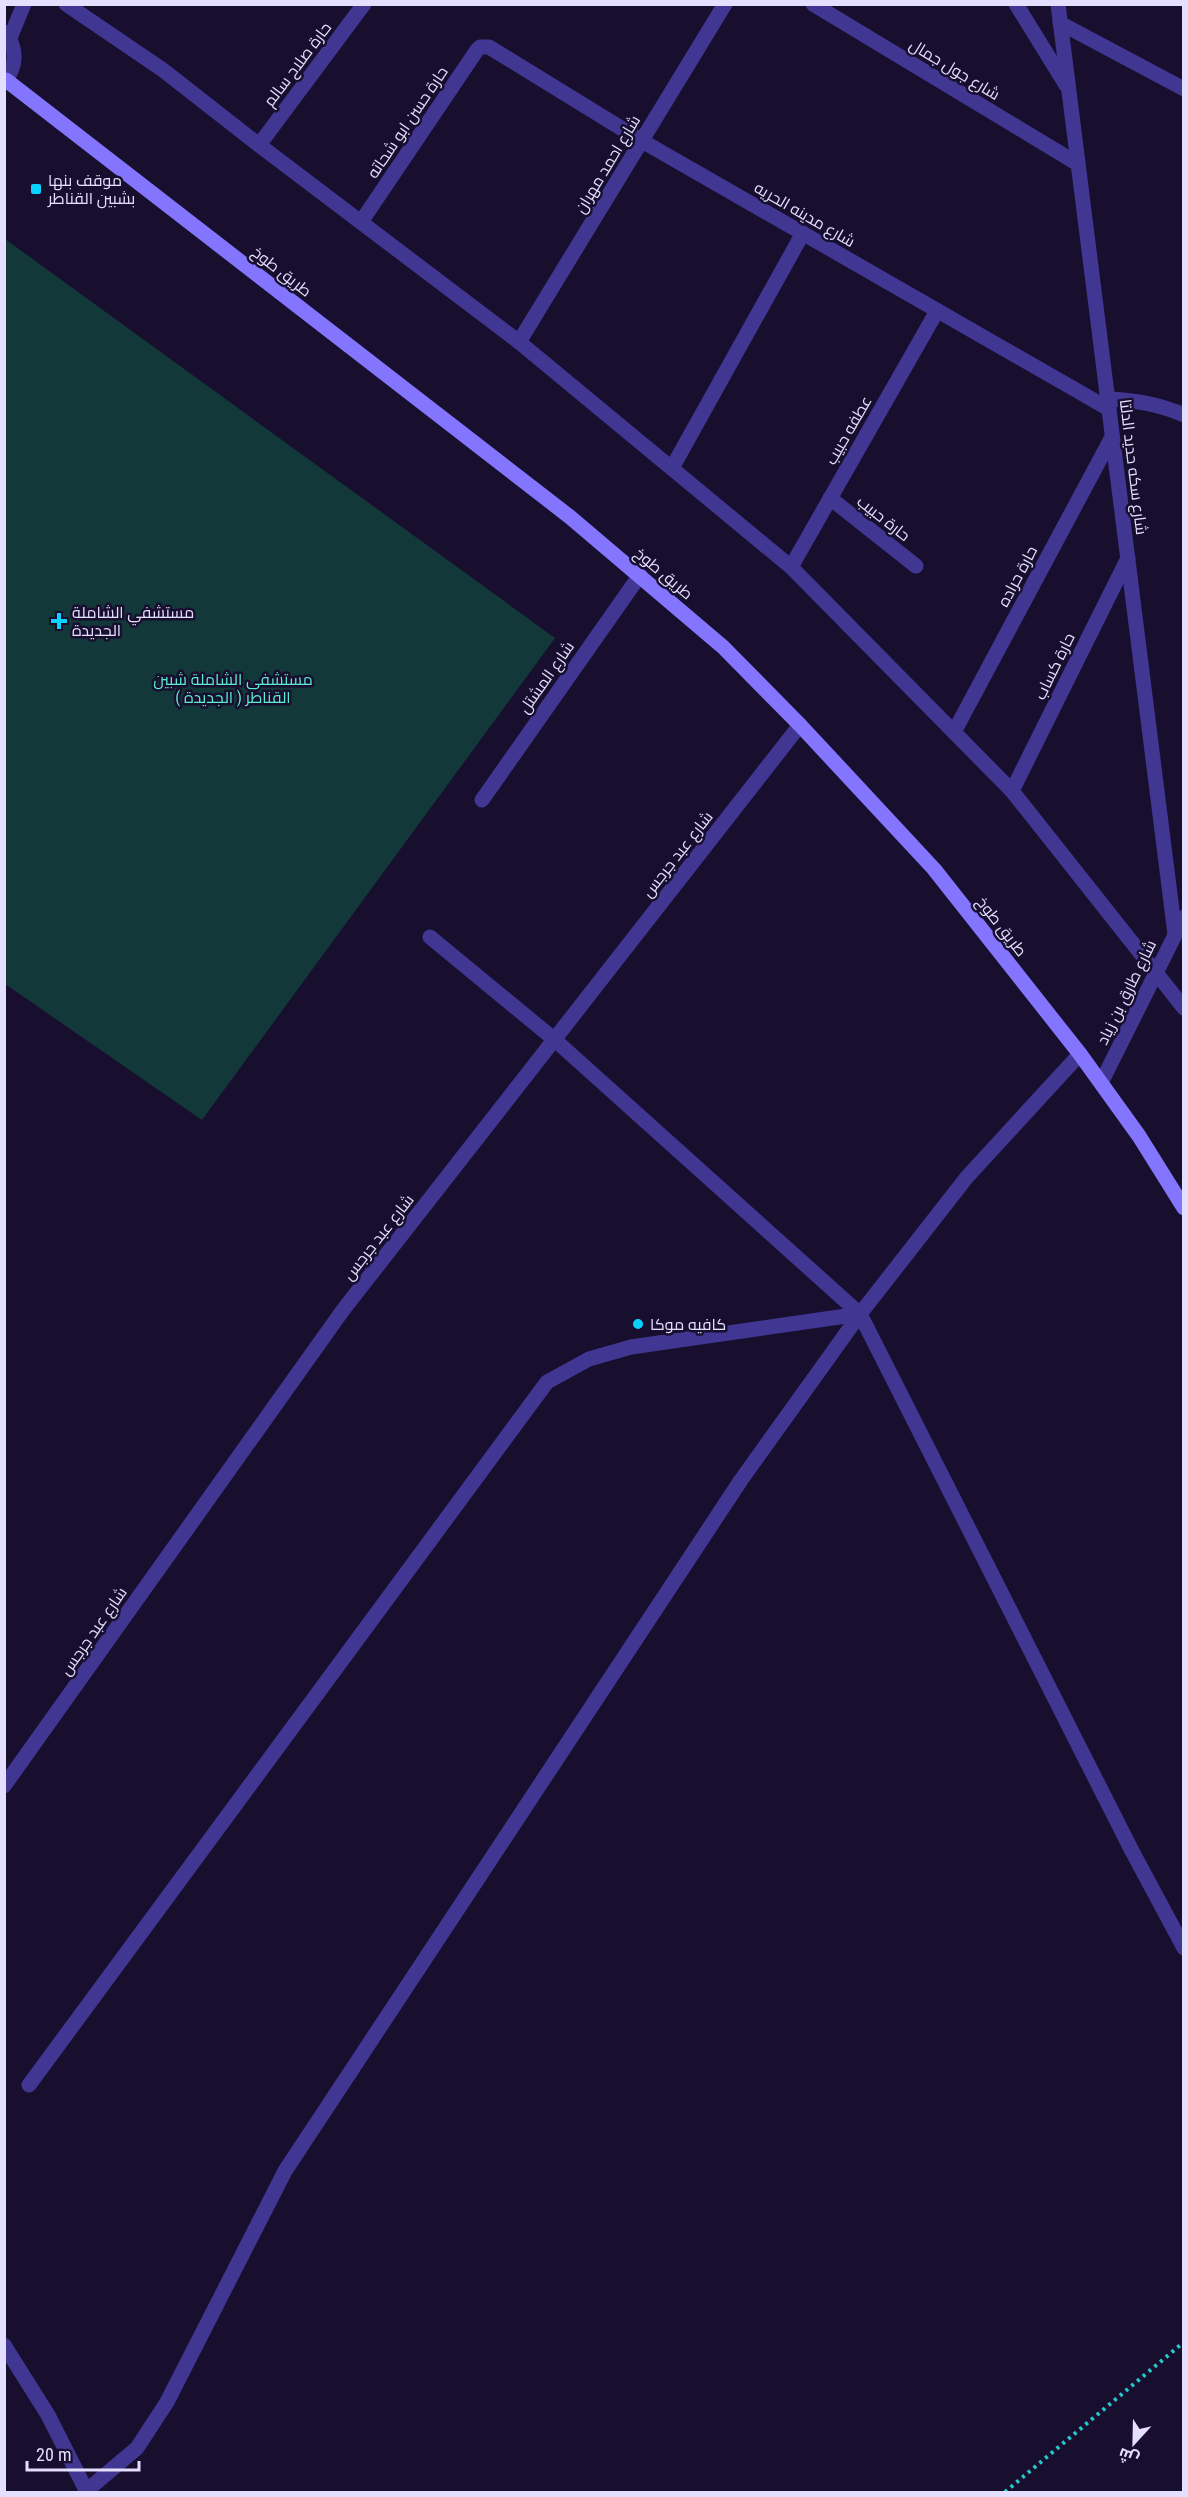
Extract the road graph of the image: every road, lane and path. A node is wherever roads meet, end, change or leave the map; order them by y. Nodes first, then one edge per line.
1 (24, 4) edge
2 (66, 4) edge
3 (364, 4) edge
4 (725, 4) edge
5 (813, 4) edge
6 (1016, 4) edge
7 (1058, 4) edge
8 (1060, 23) junction
9 (7, 35) edge
10 (485, 46) joint
11 (5, 81) edge
12 (1184, 89) edge
13 (1069, 91) junction
14 (642, 141) junction
15 (259, 146) junction
16 (1078, 164) junction
17 (361, 222) junction
18 (803, 233) junction
19 (937, 311) junction
20 (519, 342) junction
21 (1109, 404) junction
22 (1184, 415) edge
23 (1112, 437) junction
24 (672, 468) junction
25 (830, 498) junction
26 (1128, 558) junction
27 (916, 566) dead end
28 (791, 567) junction
29 (640, 575) junction
30 (800, 725) junction
31 (954, 732) junction
32 (1012, 791) junction
33 (482, 800) dead end
34 (1184, 917) edge
35 (1174, 934) junction
36 (430, 937) dead end
37 (1156, 972) junction
38 (1184, 1008) edge
39 (555, 1040) junction
40 (1080, 1054) junction
41 (1101, 1083) junction
42 (1184, 1208) edge
43 (860, 1314) junction
44 (4, 1786) edge
45 (1184, 1948) edge
46 (29, 2085) dead end
47 (1184, 2342) edge
48 (4, 2345) edge
49 (85, 2491) edge
50 (1005, 2493) edge

1 - 9 street
2 - 15 street
3 - 15 street, حارة صلاح سالم
4 - 14 street, شارع احمد مهران
5 - 16 street, شارع جول جمال
6 - 13 street
7 - 8 street, شارع سكه حديد الدلتا
8 - 12 street
8 - 13 street, شارع سكه حديد الدلتا
9 - 11 street
10 - 14 street, شارع مدينه الحريه
10 - 17 street, حارة حسن ابو شحاته
11 - 29 main road, طريق طوخ
13 - 16 street, شارع سكه حديد الدلتا
14 - 18 street, شارع مدينه الحريه
14 - 20 street, شارع احمد مهران
15 - 17 street
16 - 21 street, شارع سكه حديد الدلتا
17 - 20 street
18 - 19 street, شارع مدينه الحريه
18 - 24 street
19 - 21 street, شارع مدينه الحريه
19 - 25 street, عطفه حبيب
20 - 24 street
21 - 22 street
21 - 23 street, شارع سكه حديد الدلتا
23 - 26 street, شارع سكه حديد الدلتا
23 - 31 street, حارة حراده
24 - 28 street
25 - 27 street, حارة حبيب
25 - 28 street, عطفه حبيب
26 - 32 street, حارة كساب
26 - 35 street, شارع سكه حديد الدلتا
28 - 31 street
29 - 30 main road, طريق طوخ
29 - 33 street, شارع المشتل
30 - 39 street, شارع عبد جرجس
30 - 40 main road, طريق طوخ
31 - 32 street
32 - 37 street
34 - 35 street, شارع طارق بن زياد
35 - 37 street, شارع طارق بن زياد
36 - 39 street
37 - 38 street
37 - 41 street, شارع طارق بن زياد
39 - 43 street
39 - 44 street, شارع عبد جرجس
40 - 41 main road, طريق طوخ
40 - 43 street
41 - 42 main road, طريق طوخ
43 - 45 street
43 - 46 street
43 - 49 street
47 - 50 path
48 - 49 street

